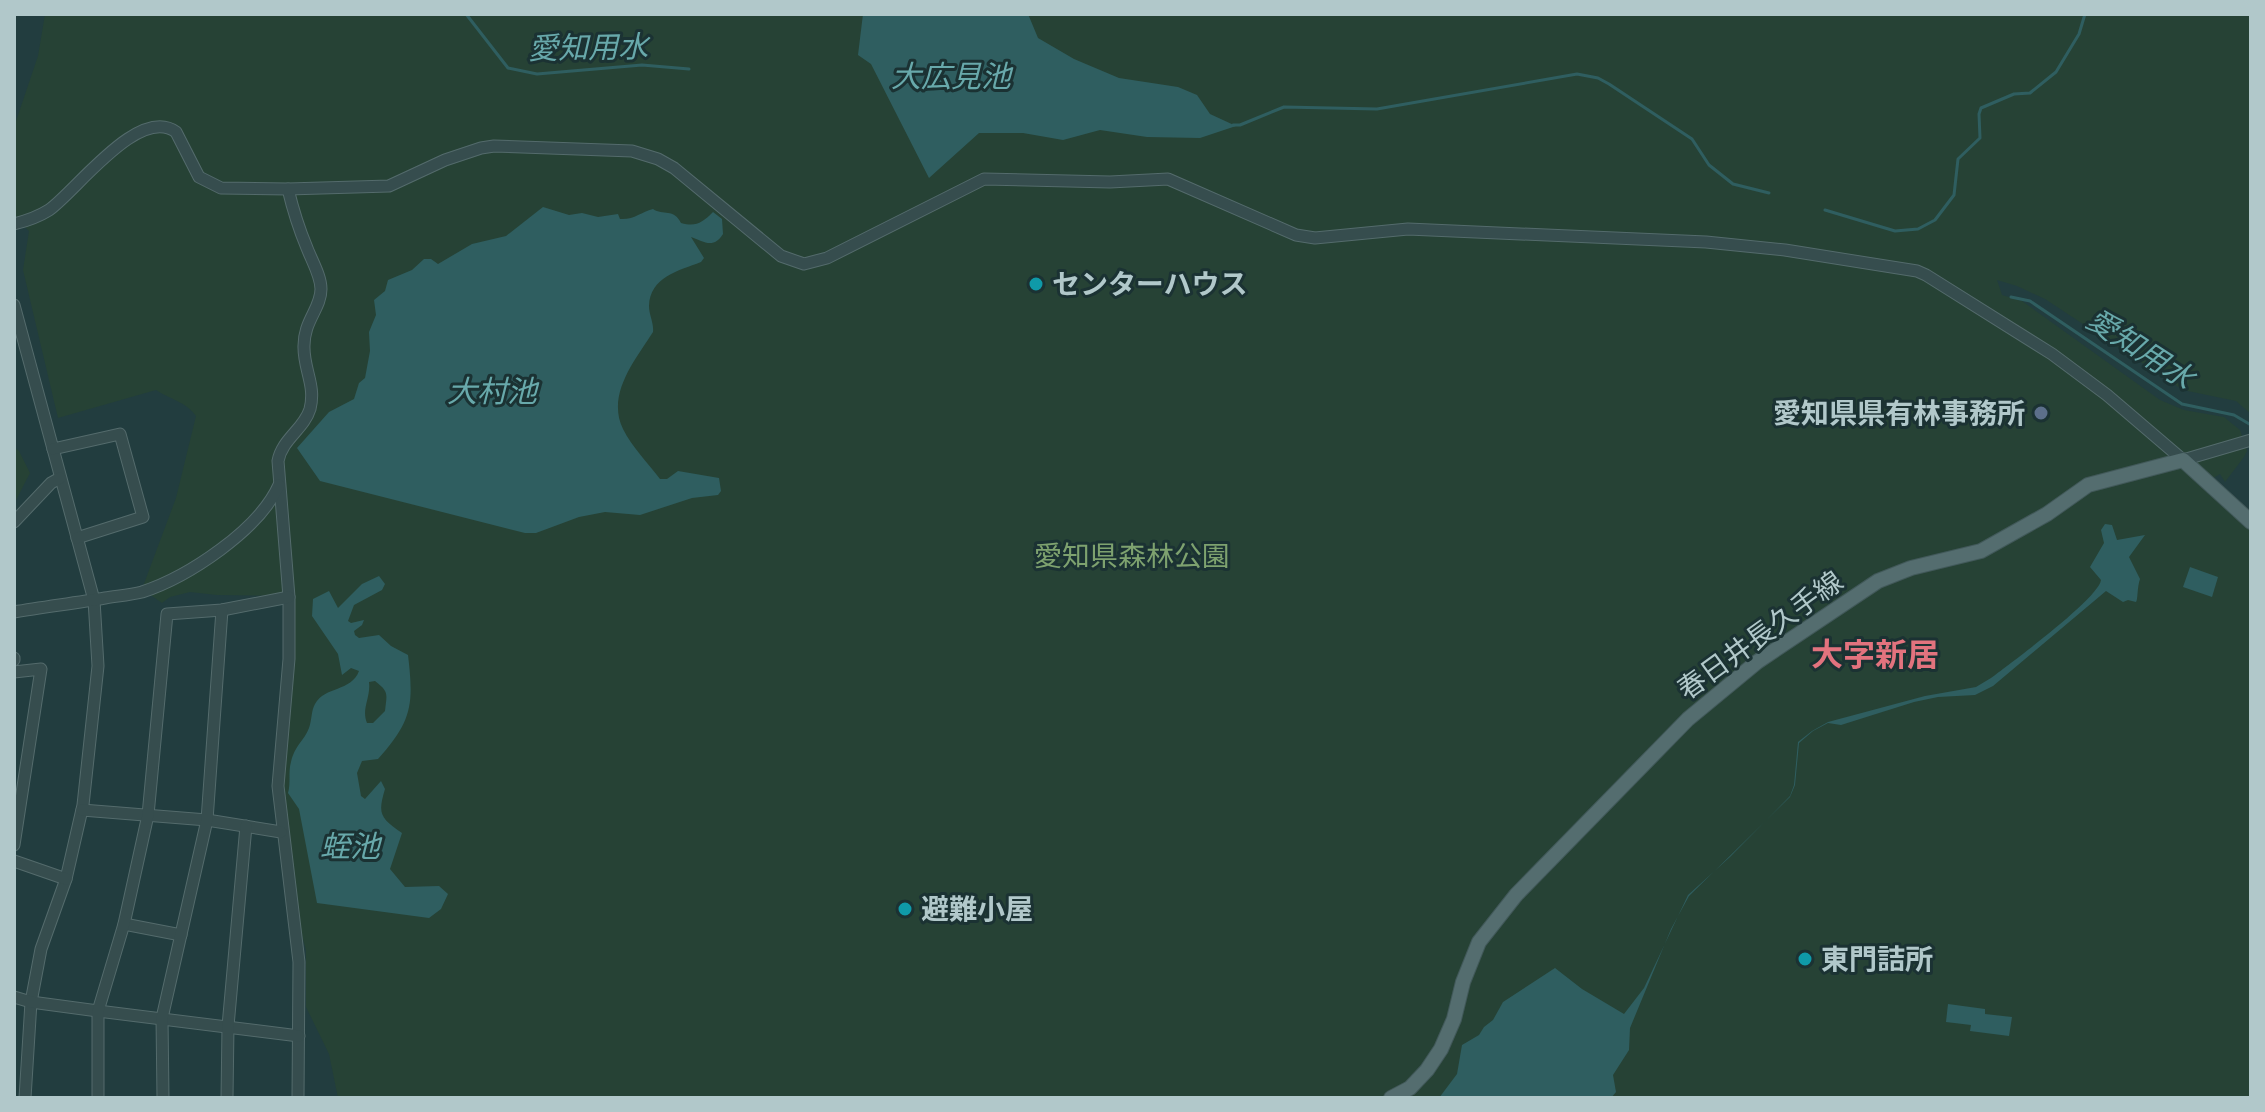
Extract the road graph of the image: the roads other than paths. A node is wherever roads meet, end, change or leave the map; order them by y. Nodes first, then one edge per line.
1 (288, 189) junction
2 (14, 224) edge
3 (14, 305) edge
4 (2248, 444) edge
5 (53, 449) junction
6 (2183, 460) junction
7 (60, 478) junction
8 (280, 484) junction
9 (14, 522) edge
10 (2251, 522) edge
11 (77, 538) junction
12 (289, 597) junction
13 (94, 600) junction
14 (222, 610) junction
15 (14, 612) edge
16 (14, 672) edge
17 (82, 810) junction
18 (148, 815) junction
19 (207, 820) junction
20 (246, 826) junction
21 (281, 832) junction
22 (14, 845) edge
23 (14, 861) edge
24 (66, 879) junction
25 (124, 924) junction
26 (181, 935) junction
27 (14, 997) edge
28 (31, 1002) junction
29 (98, 1011) junction
30 (162, 1018) junction
31 (228, 1026) junction
32 (299, 1036) junction
33 (25, 1098) edge
34 (98, 1098) edge
35 (163, 1098) edge
36 (227, 1098) edge
37 (298, 1098) edge
38 (1391, 1098) edge

1 - 2 street
1 - 6 street
1 - 8 street
3 - 5 street
4 - 6 street
5 - 7 street
5 - 11 street
6 - 10 main road
6 - 38 main road, 春日井長久手線
7 - 9 street
7 - 11 street
8 - 12 street
8 - 13 street
11 - 13 street
12 - 14 street
12 - 21 street
13 - 15 street
13 - 17 street
14 - 18 street
14 - 19 street
16 - 22 street
17 - 18 street
17 - 24 street
18 - 19 street
18 - 25 street
19 - 20 street
19 - 26 street
20 - 21 street
20 - 31 street
21 - 32 street
23 - 24 street
24 - 28 street
25 - 26 street
25 - 29 street
26 - 30 street
27 - 28 street
28 - 29 street
28 - 33 street
29 - 30 street
29 - 34 street
30 - 31 street
30 - 35 street
31 - 32 street
31 - 36 street
32 - 37 street

